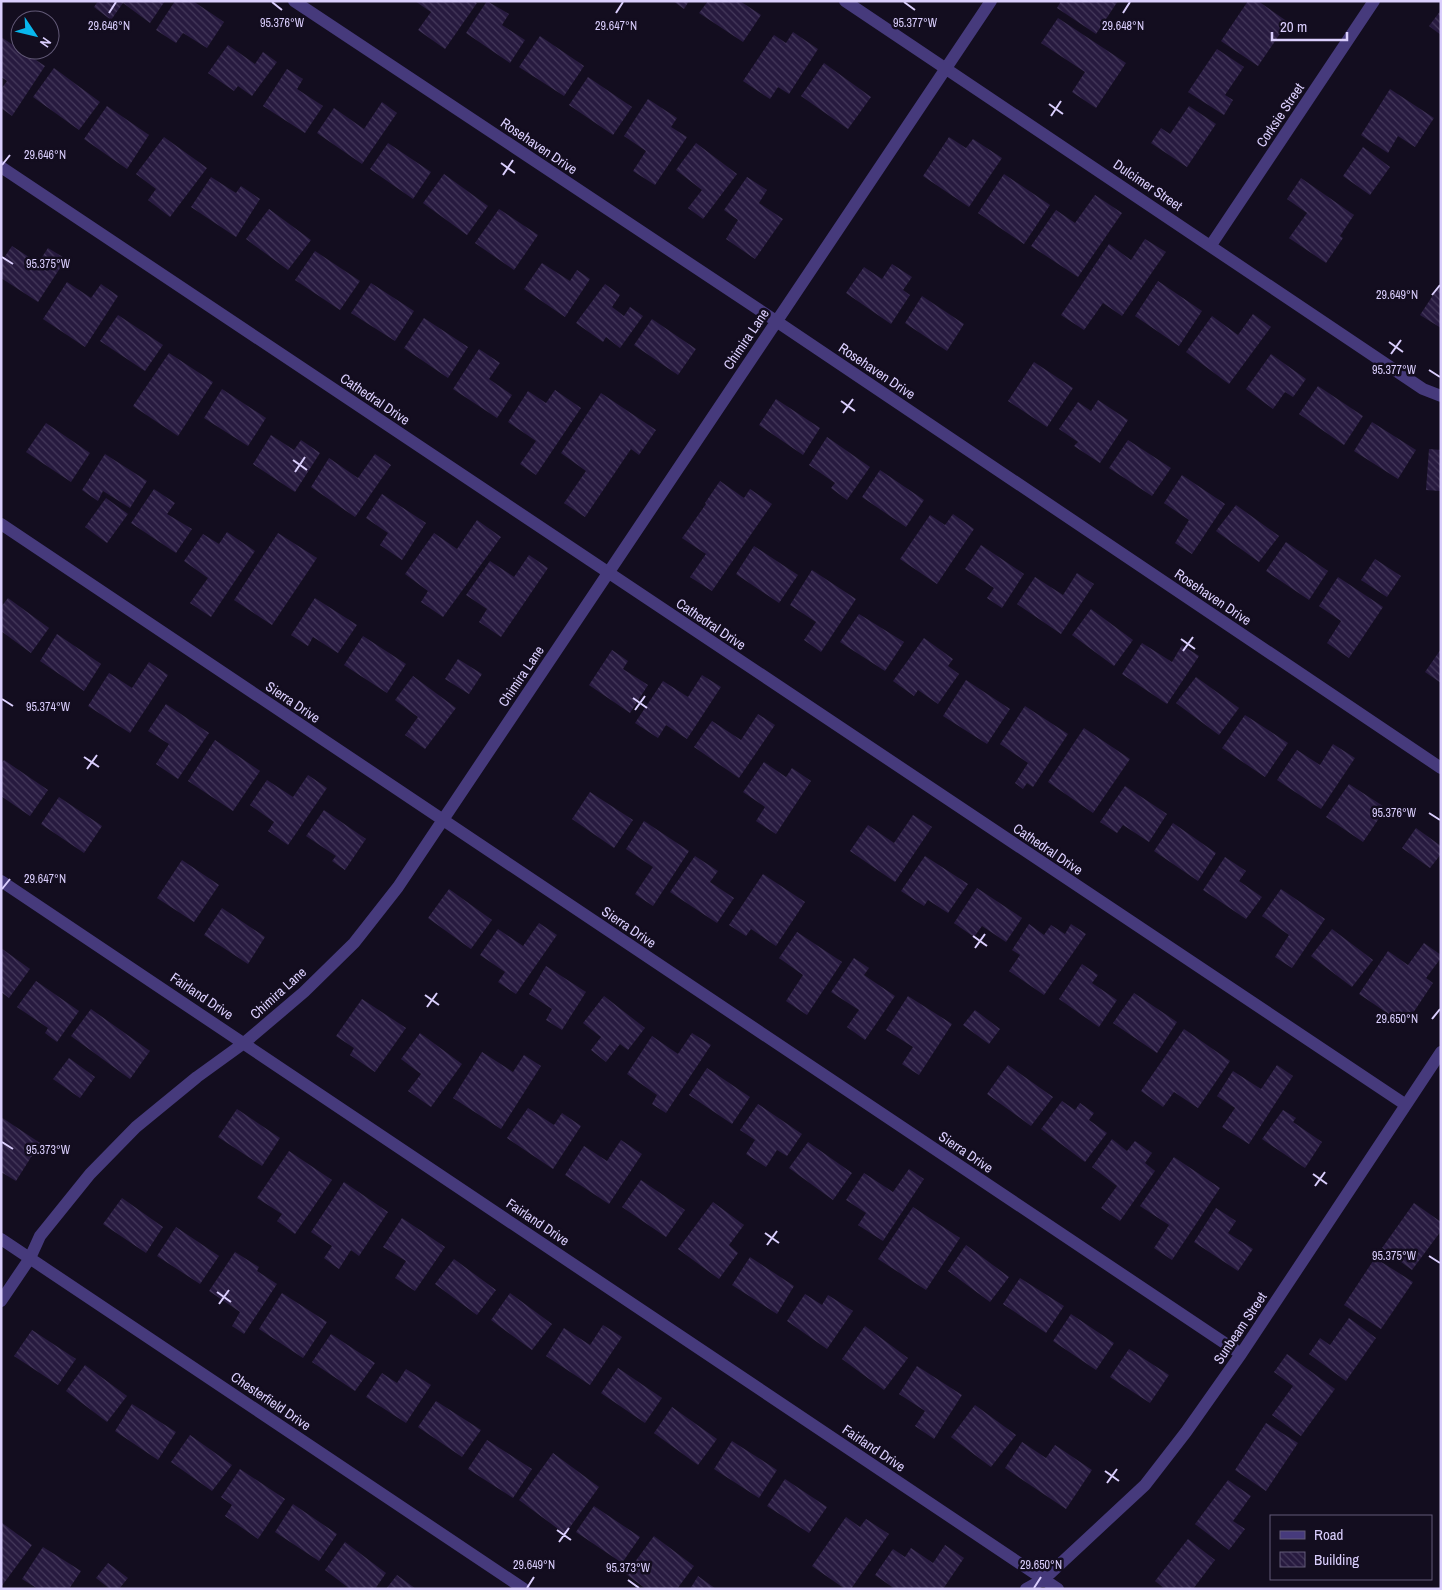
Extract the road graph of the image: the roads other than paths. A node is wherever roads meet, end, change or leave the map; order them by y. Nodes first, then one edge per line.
1 (294, 1) edge
2 (845, 1) edge
3 (991, 1) edge
4 (1374, 1) edge
5 (946, 69) junction
6 (1, 167) edge
7 (1211, 245) junction
8 (776, 321) junction
9 (1438, 395) edge
10 (1, 524) edge
11 (607, 573) junction
12 (1441, 768) edge
13 (442, 820) junction
14 (1, 881) edge
15 (244, 1043) junction
16 (1441, 1052) edge
17 (1406, 1105) junction
18 (1, 1239) edge
19 (30, 1258) junction
20 (1, 1301) edge
21 (1241, 1354) junction
22 (1044, 1579) junction
23 (524, 1589) edge
24 (1026, 1589) edge
25 (1058, 1589) edge

1 - 8 street, Rosehaven Drive
2 - 5 street, Dulcimer Street
3 - 5 street, Chimira Lane
4 - 7 street, Corksie Street
5 - 7 street, Dulcimer Street
5 - 8 street, Chimira Lane
6 - 11 street, Cathedral Drive
7 - 9 street, Dulcimer Street
8 - 11 street, Chimira Lane
8 - 12 street, Rosehaven Drive
10 - 13 street, Sierra Drive
11 - 13 street, Chimira Lane
11 - 17 street, Cathedral Drive
13 - 15 street, Chimira Lane
13 - 21 street, Sierra Drive
14 - 15 street, Fairland Drive
15 - 19 street, Chimira Lane
15 - 22 street, Fairland Drive
16 - 17 street, Sunbeam Street
17 - 21 street, Sunbeam Street
18 - 19 street, Chesterfield Drive
19 - 20 street, Chimira Lane
19 - 23 street, Chesterfield Drive
21 - 22 street, Sunbeam Street
22 - 24 street, Sunbeam Street
22 - 25 street, Fairland Drive

